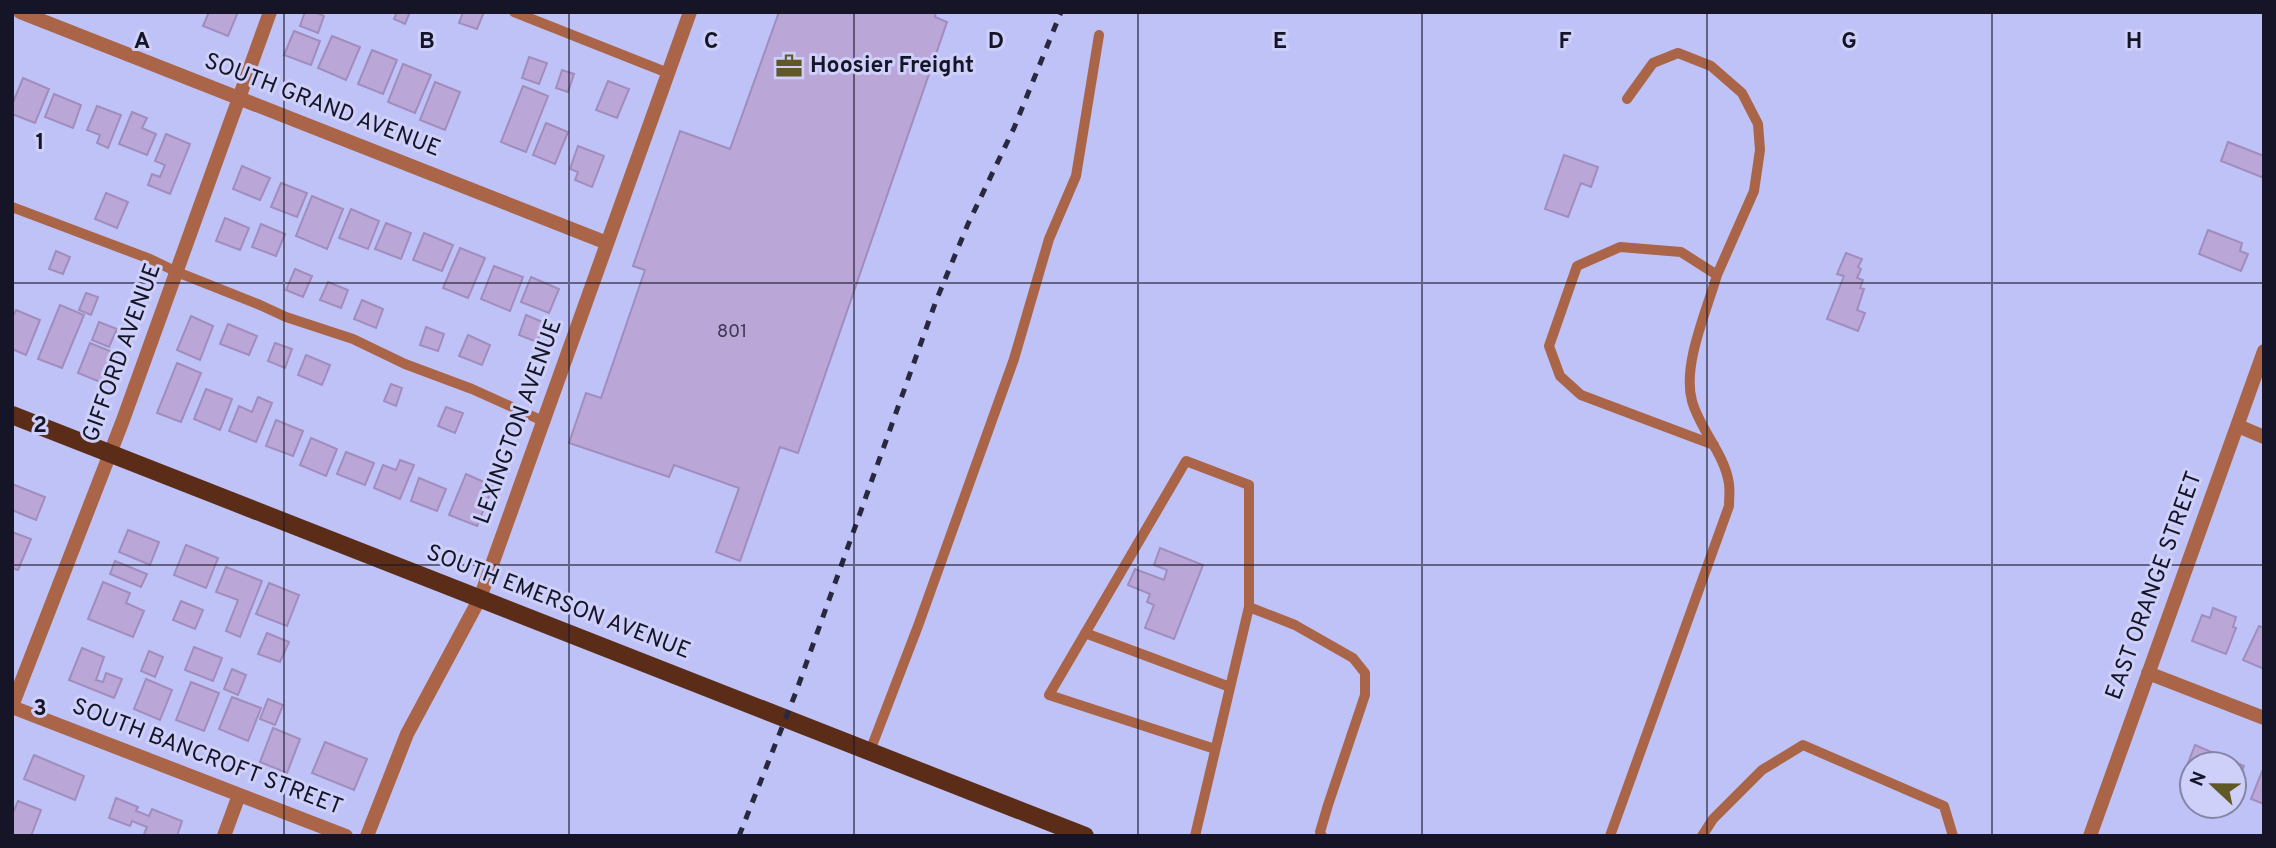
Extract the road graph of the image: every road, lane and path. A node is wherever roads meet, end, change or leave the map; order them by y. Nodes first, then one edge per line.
1 (20, 12) edge
2 (271, 12) edge
3 (514, 12) edge
4 (690, 12) edge
5 (1099, 35) dead end
6 (668, 73) junction
7 (239, 99) junction
8 (1627, 99) dead end
9 (12, 207) edge
10 (607, 243) junction
11 (177, 272) junction
12 (1717, 275) junction
13 (2264, 351) edge
14 (12, 415) edge
15 (543, 421) junction
16 (2238, 426) junction
17 (2264, 437) edge
18 (1713, 445) junction
19 (111, 454) junction
20 (480, 598) junction
21 (1249, 607) junction
22 (1086, 632) junction
23 (2148, 673) junction
24 (1230, 687) junction
25 (12, 707) edge
26 (2264, 718) edge
27 (1215, 749) junction
28 (870, 751) junction
29 (239, 795) junction
30 (224, 836) edge
31 (346, 836) edge
32 (367, 836) edge
33 (1086, 836) edge
34 (1195, 836) edge
35 (1322, 836) edge
36 (1610, 836) edge
37 (1702, 836) edge
38 (1953, 836) edge
39 (2090, 836) edge

1 - 7 street, SOUTH GRAND AVENUE
2 - 7 street, GIFFORD AVENUE
3 - 6 lane
4 - 6 street, LEXINGTON AVENUE
5 - 28 lane
6 - 10 street, LEXINGTON AVENUE
7 - 10 street, SOUTH GRAND AVENUE
7 - 11 street, GIFFORD AVENUE
8 - 12 lane
9 - 11 lane
10 - 15 street, LEXINGTON AVENUE
11 - 15 lane
11 - 19 street, GIFFORD AVENUE
12 - 18 lane
12 - 18 lane
13 - 16 street, EAST ORANGE STREET
14 - 19 main road, SOUTH EMERSON AVENUE
15 - 20 street, LEXINGTON AVENUE
16 - 17 street
16 - 23 street, EAST ORANGE STREET
18 - 36 lane
19 - 20 main road, SOUTH EMERSON AVENUE
19 - 25 street, GIFFORD AVENUE
20 - 28 main road, SOUTH EMERSON AVENUE
20 - 32 street, LEXINGTON AVENUE
21 - 22 lane
21 - 24 lane
21 - 35 lane
22 - 24 lane
22 - 27 lane
23 - 26 street
23 - 39 street, EAST ORANGE STREET
24 - 27 lane
25 - 29 street, SOUTH BANCROFT STREET
27 - 34 lane
28 - 33 main road, SOUTH EMERSON AVENUE
29 - 30 street
29 - 31 street, SOUTH BANCROFT STREET
37 - 38 lane

